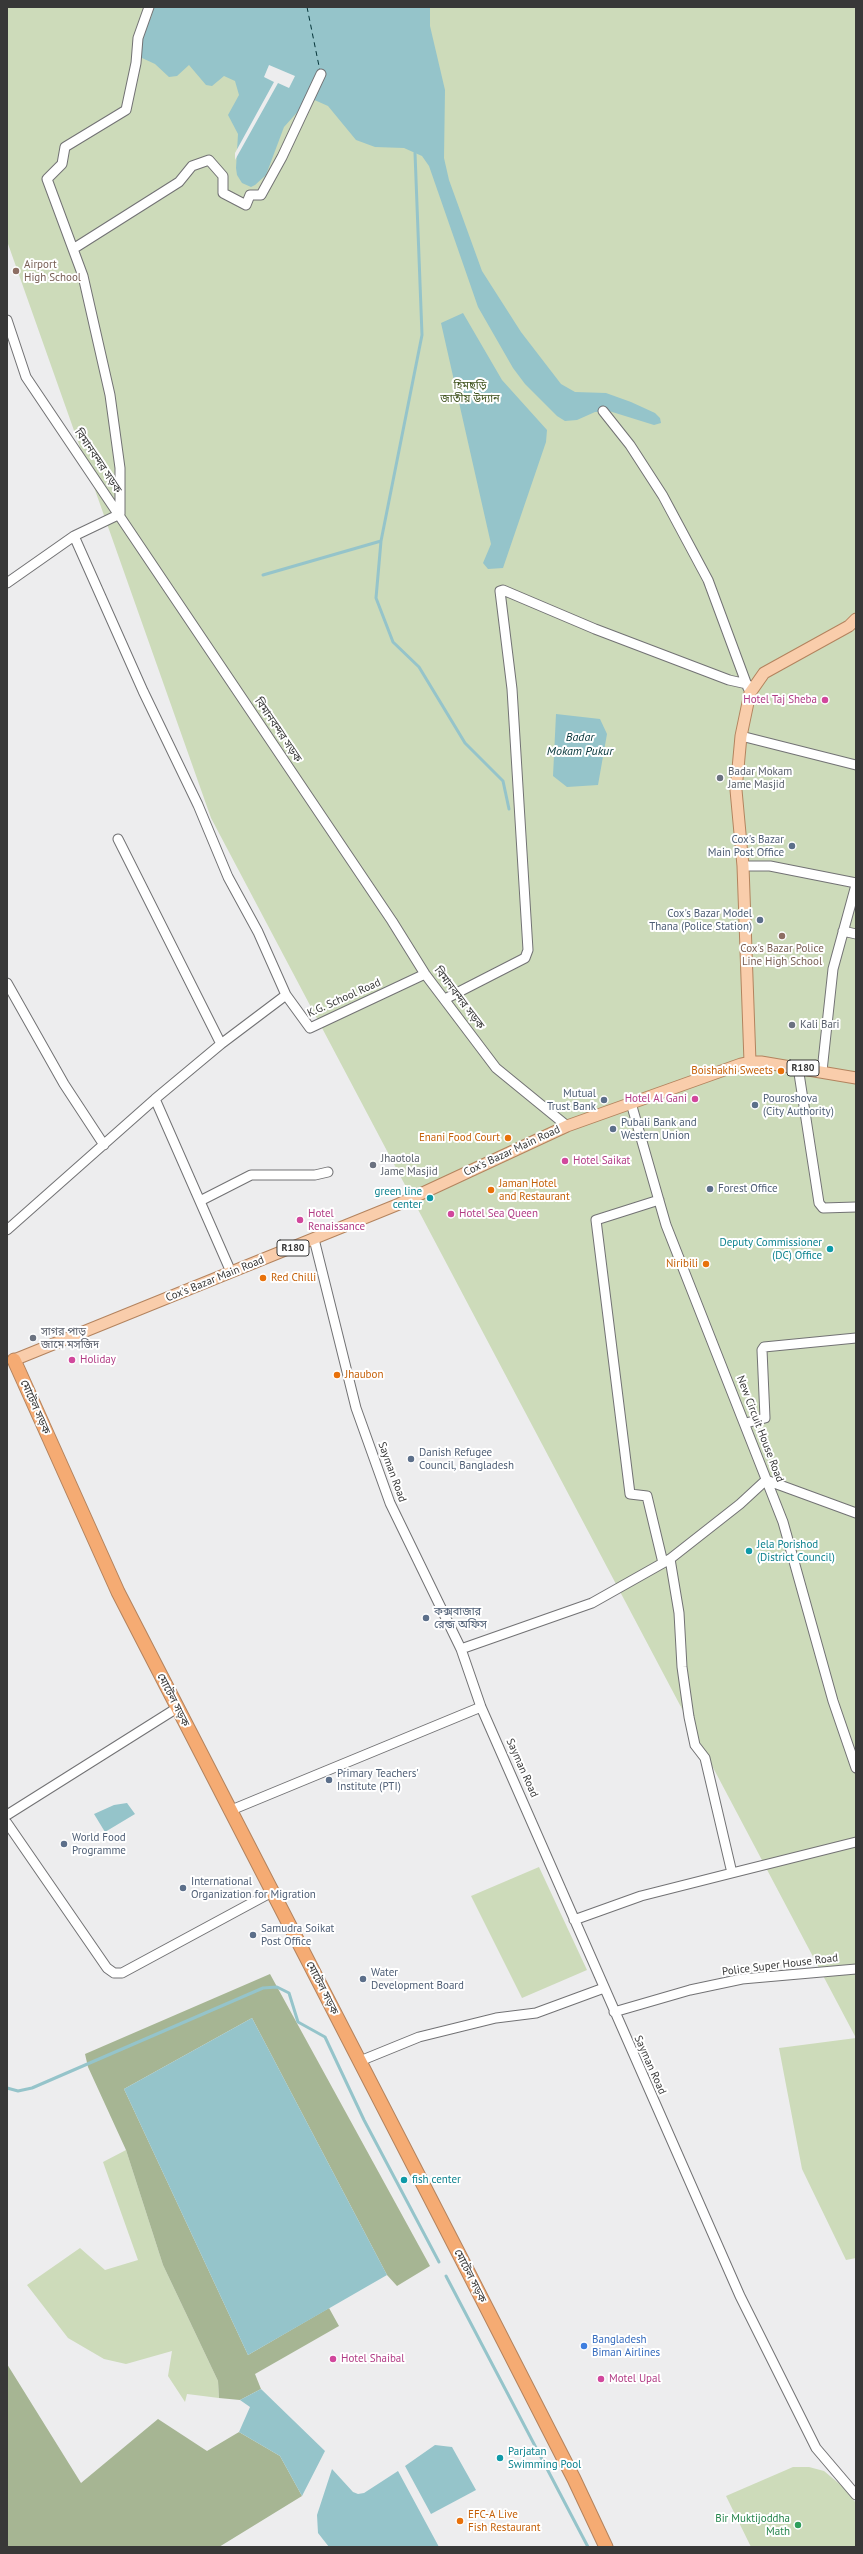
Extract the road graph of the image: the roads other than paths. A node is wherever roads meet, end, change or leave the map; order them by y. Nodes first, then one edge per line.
1 (149, 7) edge
2 (321, 74) dead end
3 (73, 249) junction
4 (7, 320) edge
5 (603, 411) dead end
6 (120, 514) junction
7 (74, 536) junction
8 (7, 583) edge
9 (854, 623) edge
10 (748, 688) junction
11 (741, 736) junction
12 (856, 765) edge
13 (118, 839) dead end
14 (743, 866) junction
15 (856, 884) edge
16 (843, 931) junction
17 (856, 934) edge
18 (425, 974) junction
19 (7, 984) edge
20 (286, 995) junction
21 (446, 1000) junction
22 (221, 1044) junction
23 (750, 1062) junction
24 (798, 1067) junction
25 (822, 1071) junction
26 (856, 1078) edge
27 (155, 1099) junction
28 (631, 1103) junction
29 (567, 1126) junction
30 (104, 1145) junction
31 (328, 1172) dead end
32 (659, 1200) junction
33 (200, 1201) junction
34 (856, 1207) edge
35 (7, 1230) edge
36 (314, 1239) junction
37 (231, 1272) junction
38 (856, 1338) edge
39 (10, 1361) edge
40 (746, 1423) junction
41 (766, 1480) junction
42 (856, 1513) edge
43 (666, 1561) junction
44 (461, 1649) junction
45 (480, 1707) junction
46 (177, 1708) junction
47 (856, 1768) edge
48 (230, 1811) junction
49 (7, 1815) edge
50 (7, 1823) edge
51 (856, 1842) edge
52 (732, 1873) junction
53 (272, 1892) junction
54 (574, 1920) junction
55 (856, 1969) edge
56 (604, 1988) junction
57 (614, 2012) junction
58 (360, 2062) junction
59 (856, 2495) edge
60 (606, 2547) edge

1 - 3 street
2 - 3 street
3 - 6 street
4 - 6 street, বিমানবন্দর সড়ক
5 - 10 street
6 - 7 street
6 - 18 street, বিমানবন্দর সড়ক
7 - 8 street
7 - 20 street
9 - 10 main road
10 - 11 main road
10 - 21 street
11 - 12 street
11 - 14 main road
13 - 22 street
14 - 15 street
14 - 23 main road
15 - 16 street
16 - 17 street
16 - 25 street
18 - 20 street, K.G. School Road
18 - 21 street, বিমানবন্দর সড়ক
19 - 30 street
20 - 22 street
21 - 29 street, বিমানবন্দর সড়ক
22 - 27 street
23 - 24 main road, R180
23 - 28 main road, R180
24 - 25 main road, R180
24 - 34 street
25 - 26 main road, R180
27 - 30 street
27 - 33 street
28 - 29 main road, R180
28 - 32 street, New Circuit House Road
29 - 36 main road, Cox's Bazar Main Road / R180
30 - 35 street
31 - 33 street
32 - 40 street, New Circuit House Road
32 - 43 street
33 - 37 street
36 - 37 main road, Cox's Bazar Main Road / R180
36 - 44 street, Sayman Road
37 - 39 main road, Cox's Bazar Main Road / R180
38 - 40 street
39 - 46 highway, মোটেল সড়ক
40 - 41 street, New Circuit House Road
41 - 42 street
41 - 43 street
41 - 47 street, New Circuit House Road
43 - 44 street
43 - 52 street
44 - 45 street, Sayman Road
45 - 48 street
45 - 54 street, Sayman Road
46 - 48 highway, মোটেল সড়ক
46 - 49 street
48 - 53 highway, মোটেল সড়ক
50 - 53 street
51 - 52 street
52 - 54 street
53 - 58 highway, মোটেল সড়ক
54 - 56 street, Sayman Road
55 - 57 street, Police Super House Road
56 - 57 street, Sayman Road
56 - 58 street
57 - 59 street, Sayman Road
58 - 60 highway, মোটেল সড়ক

